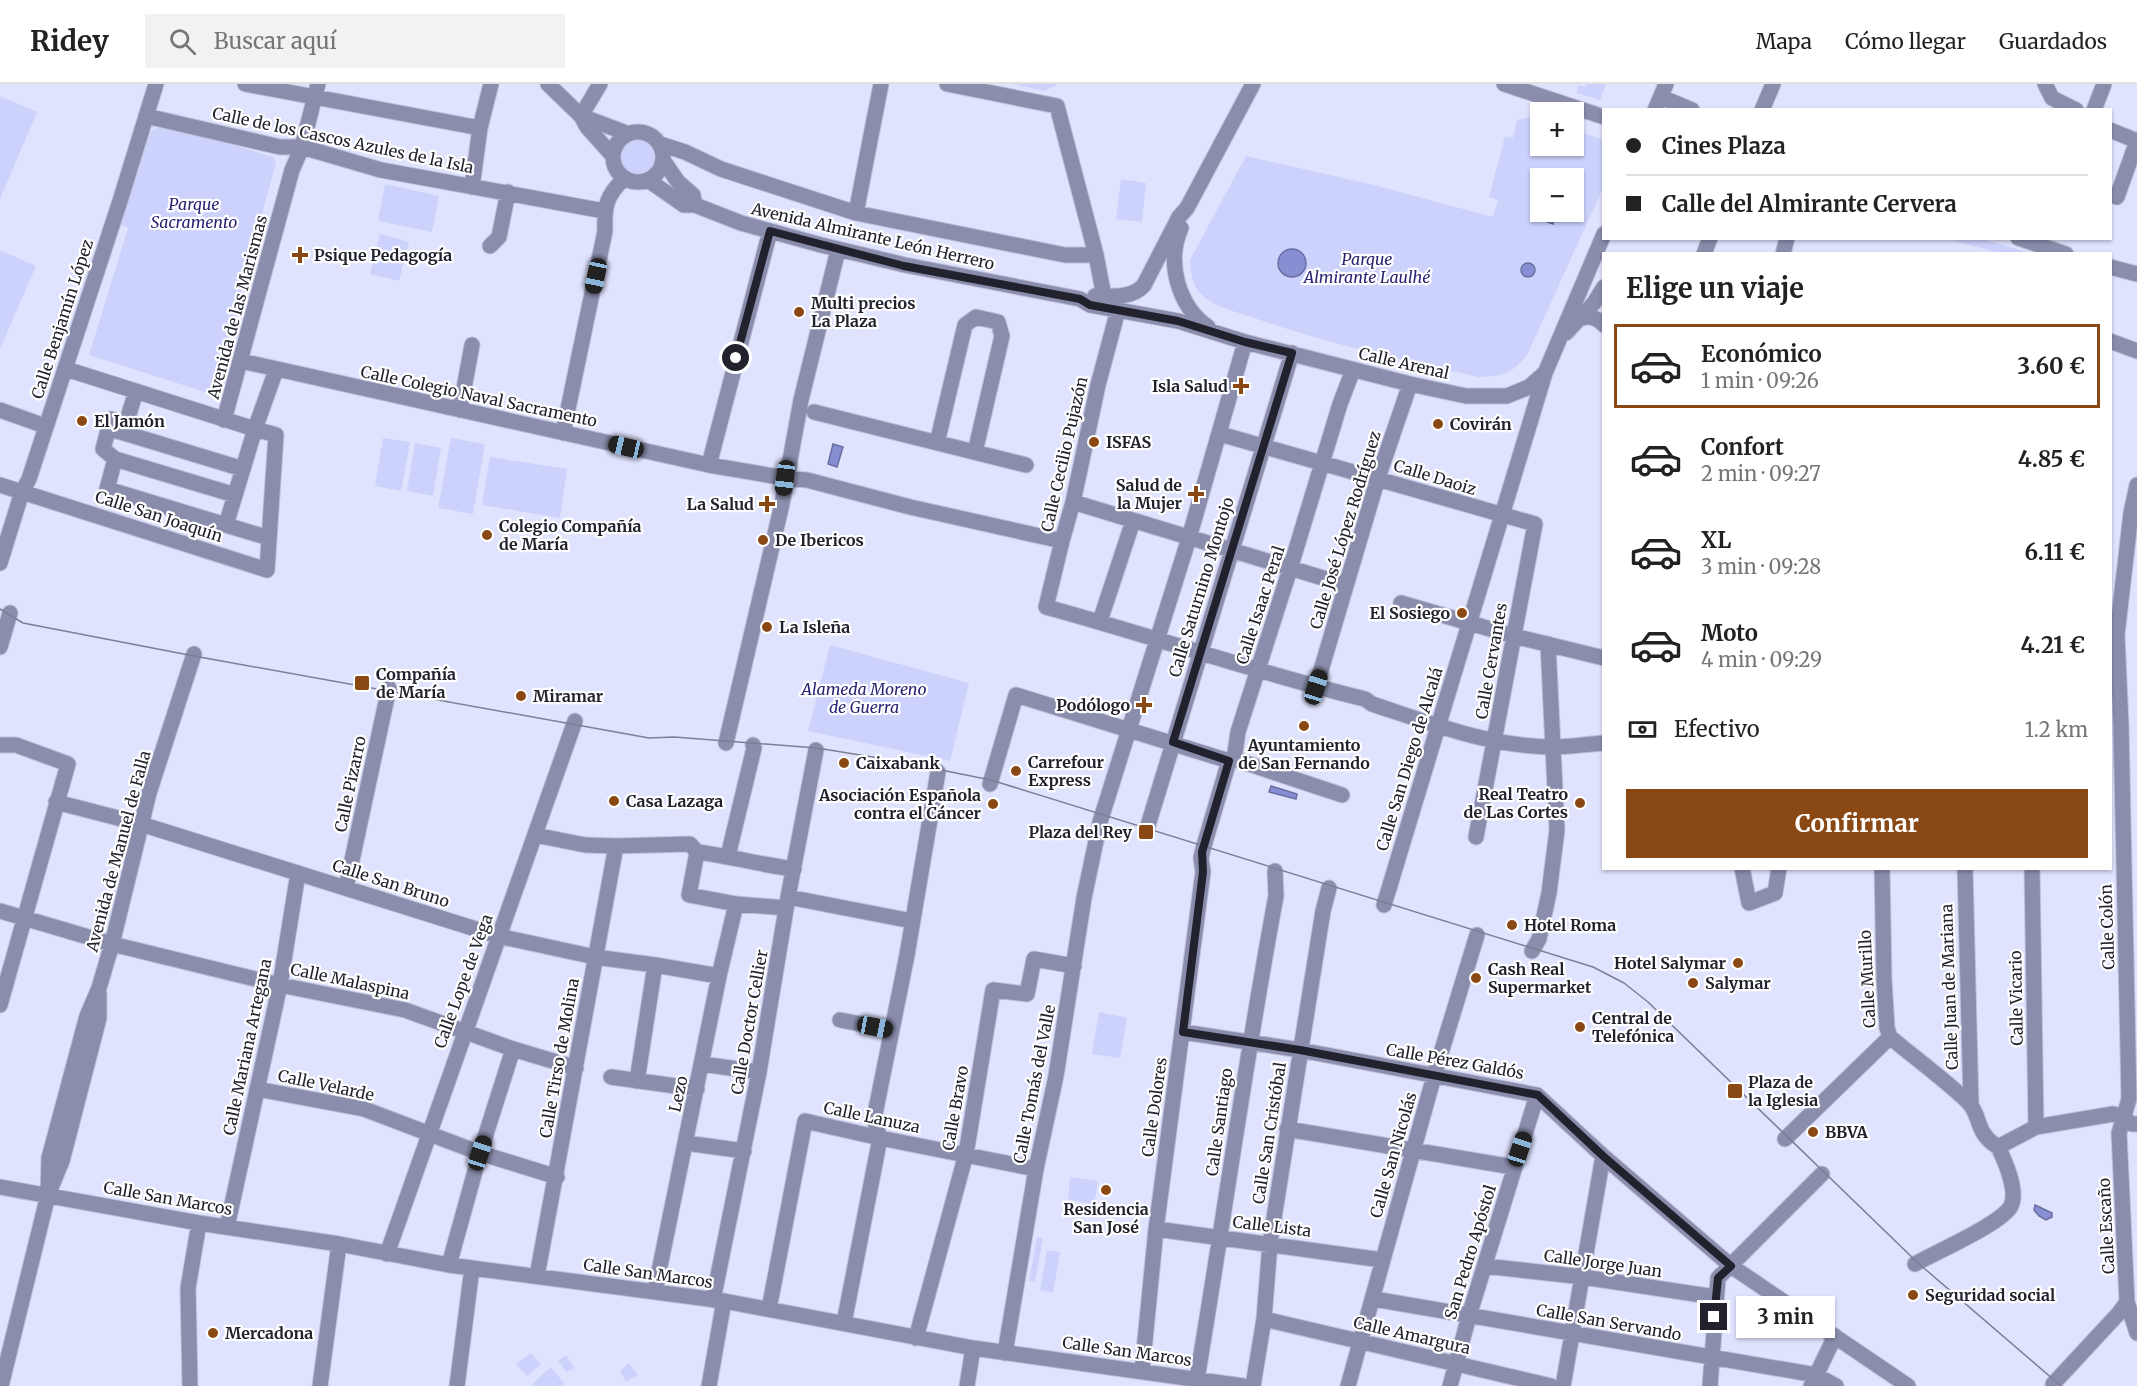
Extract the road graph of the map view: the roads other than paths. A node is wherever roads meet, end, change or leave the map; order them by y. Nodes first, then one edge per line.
1 (156, 84) edge
2 (246, 84) edge
3 (491, 84) edge
4 (548, 84) edge
5 (600, 84) edge
6 (881, 84) edge
7 (947, 84) edge
8 (1253, 84) edge
9 (1504, 84) edge
10 (1773, 84) edge
11 (2045, 84) edge
12 (2104, 84) edge
13 (1527, 88) edge
14 (316, 91) edge
15 (1661, 97) edge
16 (1687, 108) edge
17 (1763, 108) edge
18 (2072, 108) edge
19 (2095, 108) edge
20 (146, 116) junction
21 (581, 116) junction
22 (1602, 116) edge
23 (480, 128) junction
24 (2112, 131) edge
25 (628, 134) junction
26 (2137, 141) edge
27 (660, 144) junction
28 (302, 147) junction
29 (613, 156) junction
30 (663, 160) junction
31 (625, 178) junction
32 (648, 180) junction
33 (472, 187) junction
34 (508, 192) junction
35 (2112, 195) edge
36 (695, 205) junction
37 (1187, 208) junction
38 (604, 211) junction
39 (856, 213) junction
40 (770, 231) junction
41 (1602, 239) edge
42 (2024, 240) edge
43 (490, 246) dead end
44 (838, 250) junction
45 (2060, 252) edge
46 (1096, 255) junction
47 (2112, 268) edge
48 (2137, 274) edge
49 (1602, 293) edge
50 (1104, 296) junction
51 (1080, 299) junction
52 (1118, 310) junction
53 (1575, 322) junction
54 (1602, 323) edge
55 (1217, 333) junction
56 (1245, 342) junction
57 (1558, 342) junction
58 (472, 345) dead end
59 (1292, 353) junction
60 (241, 361) junction
61 (66, 369) junction
62 (276, 370) junction
63 (1353, 370) junction
64 (1545, 373) junction
65 (1410, 384) junction
66 (136, 391) junction
67 (0, 410) edge
68 (460, 410) junction
69 (814, 412) dead end
70 (224, 420) junction
71 (45, 426) junction
72 (108, 428) junction
73 (255, 429) junction
74 (563, 433) junction
75 (1220, 434) junction
76 (937, 443) junction
77 (1263, 446) junction
78 (975, 452) junction
79 (115, 459) junction
80 (709, 465) junction
81 (1026, 465) dead end
82 (1322, 465) junction
83 (243, 469) junction
84 (785, 478) junction
85 (1378, 478) junction
86 (0, 485) edge
87 (2137, 485) edge
88 (22, 492) junction
89 (235, 495) junction
90 (1073, 502) junction
91 (151, 503) junction
92 (2134, 513) edge
93 (1502, 516) junction
94 (1133, 521) junction
95 (226, 525) junction
96 (144, 530) junction
97 (269, 538) junction
98 (1189, 538) junction
99 (1062, 541) junction
100 (1232, 551) junction
101 (0, 563) edge
102 (1290, 569) junction
103 (1346, 585) junction
104 (1401, 603) dead end
105 (10, 613) dead end
106 (1100, 621) junction
107 (1468, 624) junction
108 (1514, 636) junction
109 (1156, 638) junction
110 (1548, 644) junction
111 (0, 647) edge
112 (1200, 652) junction
113 (194, 654) dead end
114 (1602, 658) edge
115 (2115, 660) edge
116 (1258, 671) junction
117 (1316, 687) junction
118 (389, 688) dead end
119 (575, 722) dead end
120 (2121, 725) junction
121 (2137, 725) edge
122 (1439, 726) junction
123 (1128, 730) junction
124 (1495, 741) junction
125 (1173, 742) junction
126 (726, 743) dead end
127 (1602, 743) edge
128 (0, 745) edge
129 (753, 745) dead end
130 (1552, 747) junction
131 (816, 750) dead end
132 (1231, 760) junction
133 (938, 772) dead end
134 (990, 784) dead end
135 (1342, 795) dead end
136 (56, 802) junction
137 (141, 824) junction
138 (1146, 832) dead end
139 (535, 835) junction
140 (1476, 837) dead end
141 (616, 846) junction
142 (1203, 849) joint
143 (697, 852) junction
144 (729, 856) junction
145 (794, 869) junction
146 (1742, 870) edge
147 (1779, 870) edge
148 (1882, 870) edge
149 (1965, 870) edge
150 (2032, 870) edge
151 (1275, 872) dead end
152 (298, 873) junction
153 (346, 888) junction
154 (1329, 888) dead end
155 (787, 903) junction
156 (736, 904) junction
157 (1384, 905) dead end
158 (0, 911) edge
159 (24, 920) junction
160 (912, 921) junction
161 (1478, 935) dead end
162 (498, 936) junction
163 (112, 944) junction
164 (1532, 951) dead end
165 (595, 957) junction
166 (655, 965) junction
167 (1074, 966) junction
168 (719, 976) junction
169 (280, 985) junction
170 (0, 1005) edge
171 (840, 1020) dead end
172 (892, 1030) junction
173 (464, 1031) junction
174 (1183, 1032) junction
175 (1890, 1037) junction
176 (1249, 1042) junction
177 (2132, 1047) edge
178 (513, 1049) junction
179 (1300, 1050) junction
180 (702, 1064) junction
181 (576, 1068) junction
182 (759, 1072) junction
183 (1434, 1076) junction
184 (611, 1077) dead end
185 (637, 1081) junction
186 (257, 1089) junction
187 (697, 1089) junction
188 (1538, 1095) junction
189 (1971, 1104) junction
190 (2123, 1114) junction
191 (2137, 1124) edge
192 (2036, 1127) junction
193 (1287, 1129) junction
194 (428, 1134) junction
195 (880, 1138) junction
196 (1785, 1138) dead end
197 (686, 1143) junction
198 (1998, 1147) junction
199 (1413, 1150) junction
200 (744, 1151) junction
201 (480, 1153) junction
202 (966, 1154) junction
203 (1603, 1156) junction
204 (1514, 1167) junction
205 (1036, 1169) junction
206 (1822, 1174) dead end
207 (2130, 1175) edge
208 (557, 1177) junction
209 (0, 1187) edge
210 (48, 1195) junction
211 (199, 1223) junction
212 (227, 1227) junction
213 (1156, 1229) junction
214 (1221, 1238) junction
215 (1270, 1243) junction
216 (339, 1244) junction
217 (387, 1254) junction
218 (1382, 1260) junction
219 (449, 1264) junction
220 (1915, 1264) dead end
221 (1485, 1266) junction
222 (1731, 1266) junction
223 (472, 1268) junction
224 (537, 1276) junction
225 (1583, 1277) junction
226 (655, 1291) junction
227 (1715, 1297) junction
228 (1374, 1299) junction
229 (718, 1300) junction
230 (2127, 1302) junction
231 (769, 1309) junction
232 (1468, 1316) junction
233 (1264, 1319) junction
234 (844, 1323) junction
235 (2137, 1333) edge
236 (1573, 1334) junction
237 (1835, 1336) junction
238 (916, 1338) junction
239 (1359, 1341) junction
240 (973, 1348) junction
241 (1005, 1353) junction
242 (1712, 1358) junction
243 (1456, 1363) junction
244 (1142, 1371) junction
245 (1197, 1379) junction
246 (1813, 1380) edge
247 (2053, 1384) dead end
248 (1, 1386) edge
249 (190, 1386) edge
250 (320, 1386) edge
251 (457, 1386) edge
252 (709, 1386) edge
253 (967, 1386) edge
254 (1243, 1386) edge
255 (1253, 1386) edge
256 (1348, 1386) edge
257 (1450, 1386) edge
258 (1551, 1386) edge
259 (1563, 1386) edge
260 (1710, 1386) edge
261 (1836, 1386) edge
262 (1908, 1386) edge

1 - 20 street, Calle Benjamín López
2 - 14 street
3 - 23 street
4 - 21 street
5 - 21 street
6 - 39 street
7 - 46 street
8 - 37 street
9 - 13 street
10 - 17 street
11 - 18 street
12 - 19 street
13 - 22 street
14 - 23 street
14 - 28 street, Avenida de las Marismas
15 - 16 street
20 - 28 street, Calle de los Cascos Azules de la Isla
20 - 61 street, Calle Benjamín López
21 - 25 street
21 - 29 street
23 - 33 street
24 - 26 street
25 - 27 street
25 - 29 street
26 - 35 street
27 - 30 street
27 - 39 street
28 - 33 street, Calle de los Cascos Azules de la Isla
28 - 60 street, Avenida de las Marismas
29 - 31 street
30 - 32 street
30 - 36 street
31 - 32 street
31 - 38 street
32 - 36 street, Avenida Almirante León Herrero
33 - 34 street, Calle de los Cascos Azules de la Isla
34 - 38 street, Calle de los Cascos Azules de la Isla
34 - 43 street
36 - 40 street, Avenida Almirante León Herrero
37 - 50 street, Avenida Almirante León Herrero
37 - 55 street
38 - 74 street
39 - 46 street
40 - 44 street, Avenida Almirante León Herrero
40 - 80 street
41 - 57 street, Calle Arenal
42 - 45 street
44 - 51 street, Avenida Almirante León Herrero
44 - 84 street
46 - 50 street
47 - 48 street
49 - 53 street
50 - 51 street, Avenida Almirante León Herrero
51 - 52 street, Avenida Almirante León Herrero
52 - 55 street, Avenida Almirante León Herrero
52 - 90 street, Calle Cecilio Pujazón
53 - 54 street
53 - 57 street
55 - 56 street, Calle Arenal
56 - 59 street, Calle Arenal
56 - 75 street, Calle Tomás del Valle
57 - 64 street, Calle Arenal
58 - 68 street
59 - 63 street, Calle Arenal
59 - 77 street, Calle Saturnino Montojo
60 - 62 street, Calle Colegio Naval Sacramento
60 - 70 street, Avenida de las Marismas
61 - 66 street
61 - 71 street, Calle Benjamín López
62 - 68 street, Calle Colegio Naval Sacramento
62 - 73 street
63 - 65 street, Calle Arenal
63 - 82 street, Calle Isaac Peral
64 - 65 street, Calle Arenal
64 - 93 street, Calle San Diego de Alcalá
65 - 85 street, Calle José López Rodríguez
66 - 70 street
66 - 72 street
67 - 71 street
68 - 74 street, Calle Colegio Naval Sacramento
69 - 76 street
70 - 73 street, Avenida de las Marismas
71 - 88 street, Calle Benjamín López
72 - 79 street
72 - 83 street
73 - 83 street
73 - 97 street, Avenida de las Marismas
74 - 80 street, Calle Colegio Naval Sacramento
75 - 77 street, Calle Daoiz
75 - 98 street, Calle Tomás del Valle
76 - 78 street
76 - 78 street
77 - 82 street, Calle Daoiz
77 - 100 street, Calle Saturnino Montojo
78 - 81 street
79 - 89 street
79 - 91 street
80 - 84 street, Calle Colegio Naval Sacramento
82 - 85 street, Calle Daoiz
82 - 102 street, Calle Isaac Peral
83 - 89 street
84 - 99 street, Calle Colegio Naval Sacramento
84 - 126 street
85 - 93 street, Calle Daoiz
85 - 103 street, Calle José López Rodríguez
86 - 88 street, Calle San Joaquín
87 - 92 street, Calle Colón
88 - 96 street, Calle San Joaquín
88 - 101 street, Calle Benjamín López
89 - 95 street
90 - 94 street
90 - 99 street, Calle Cecilio Pujazón
91 - 95 street
91 - 96 street
92 - 115 street, Calle Colón
93 - 107 street, Calle San Diego de Alcalá
93 - 108 street, Calle Cervantes
94 - 98 street
94 - 106 street
95 - 97 street
96 - 97 street, Calle San Joaquín
98 - 100 street
98 - 109 street, Calle Tomás del Valle
99 - 106 street, Calle Cecilio Pujazón
100 - 102 street
100 - 112 street, Calle Saturnino Montojo
102 - 103 street
102 - 116 street, Calle Isaac Peral
103 - 117 street, Calle José López Rodríguez
104 - 107 street
105 - 111 street
106 - 109 street
107 - 108 street
107 - 122 street, Calle San Diego de Alcalá
108 - 110 street
108 - 124 street, Calle Cervantes
109 - 112 street
109 - 123 street, Calle Tomás del Valle
110 - 114 street
110 - 130 street
112 - 116 street
112 - 125 street, Calle Saturnino Montojo
113 - 137 street, Avenida de Manuel de Falla
115 - 120 street, Calle Colón
116 - 117 street
116 - 132 street, Calle Isaac Peral
117 - 122 street
118 - 153 street, Calle Pizarro
119 - 139 street, Calle Lope de Vega
120 - 121 street
120 - 177 street, Calle Colón
122 - 124 street
122 - 157 street, Calle San Diego de Alcalá
123 - 125 street
123 - 134 street
123 - 167 street, Calle Tomás del Valle
124 - 130 street
124 - 140 street, Calle Cervantes
125 - 132 street
125 - 138 street, Calle Saturnino Montojo
127 - 130 street
128 - 136 street
129 - 144 street
130 - 164 street
131 - 145 street, Calle Doctor Cellier
132 - 135 street
132 - 142 street, Calle Isaac Peral
133 - 160 street
136 - 137 street, Calle San Bruno
136 - 159 street
137 - 152 street, Calle San Bruno
137 - 163 street, Avenida de Manuel de Falla
139 - 141 street
139 - 162 street, Calle Lope de Vega
141 - 143 street
141 - 165 street, Calle Tirso de Molina
142 - 174 street, Calle Dolores
143 - 144 street
143 - 156 street
144 - 145 street
145 - 155 street, Calle Doctor Cellier
146 - 147 street
148 - 175 street, Calle Murillo
149 - 189 street, Calle Juan de Mariana
150 - 192 street, Calle Vicario
151 - 176 street, Calle Santiago
152 - 153 street, Calle San Bruno
152 - 169 street, Calle Mariana Artegana
153 - 162 street, Calle San Bruno
154 - 179 street, Calle San Cristóbal
155 - 156 street
155 - 160 street
155 - 182 street, Calle Doctor Cellier
156 - 168 street, Lezo
158 - 159 street, Calle Malaspina
159 - 163 street, Calle Malaspina
159 - 170 street
160 - 172 street
161 - 183 street, Calle San Nicolás
162 - 165 street, Calle San Bruno
162 - 173 street, Calle Lope de Vega
163 - 169 street, Calle Malaspina
163 - 210 street, Avenida de Manuel de Falla
165 - 166 street, Calle San Bruno
165 - 181 street, Calle Tirso de Molina
166 - 168 street, Calle San Bruno
166 - 185 street
167 - 202 street, Calle Bravo
167 - 205 street, Calle Tomás del Valle
168 - 180 street, Lezo
169 - 173 street, Calle Malaspina
169 - 186 street, Calle Mariana Artegana
171 - 172 street
172 - 195 street
173 - 178 street, Calle Malaspina
173 - 194 street, Calle Lope de Vega
174 - 176 street, Calle Pérez Galdós
174 - 213 street, Calle Dolores
175 - 189 street, Calle Murillo
175 - 196 street
176 - 179 street, Calle Pérez Galdós
176 - 214 street, Calle Santiago
177 - 190 street, Calle Colón
178 - 181 street, Calle Malaspina
178 - 201 street
179 - 183 street, Calle Pérez Galdós
179 - 193 street, Calle San Cristóbal
180 - 182 street
180 - 187 street, Lezo
181 - 208 street, Calle Tirso de Molina
182 - 200 street, Calle Doctor Cellier
183 - 188 street, Calle Pérez Galdós
183 - 199 street, Calle San Nicolás
184 - 185 street
185 - 187 street
186 - 194 street, Calle Velarde
186 - 212 street, Calle Mariana Artegana
187 - 197 street, Lezo
188 - 203 street, Calle Pérez Galdós
188 - 204 street, San Pedro Apóstol
189 - 198 street, Calle Murillo
190 - 191 street
190 - 192 street
190 - 207 street, Calle Escaño
192 - 198 street
193 - 199 street
193 - 215 street, Calle San Cristóbal
194 - 201 street, Calle Velarde
194 - 217 street, Calle Lope de Vega
195 - 202 street, Calle Lanuza
195 - 231 street, Calle Lanuza
195 - 234 street
197 - 200 street
197 - 226 street, Lezo
198 - 220 street, Calle Murillo
199 - 204 street
199 - 218 street, Calle San Nicolás
200 - 229 street, Calle Doctor Cellier
201 - 208 street, Calle Velarde
201 - 219 street
202 - 205 street, Calle Lanuza
202 - 238 street, Calle Bravo
203 - 222 street, Calle Pérez Galdós
203 - 225 street
204 - 221 street, San Pedro Apóstol
205 - 241 street, Calle Tomás del Valle
206 - 222 street
207 - 230 street, Calle Escaño
208 - 224 street, Calle Tirso de Molina
209 - 210 street, Calle San Marcos
210 - 211 street, Calle San Marcos
210 - 248 street, Avenida de Manuel de Falla
211 - 212 street, Calle San Marcos
211 - 249 street
212 - 216 street, Calle San Marcos
213 - 214 street, Calle Lista
213 - 244 street, Calle Dolores
214 - 215 street, Calle Lista
214 - 245 street, Calle Santiago
215 - 218 street, Calle Lista
215 - 233 street, Calle San Cristóbal
216 - 217 street, Calle San Marcos
216 - 250 street
217 - 219 street, Calle San Marcos
218 - 228 street, Calle San Nicolás
219 - 223 street, Calle San Marcos
221 - 225 street, Calle Jorge Juan
221 - 232 street, San Pedro Apóstol
222 - 227 street
222 - 237 street, Calle Pérez Galdós
223 - 224 street, Calle San Marcos
223 - 251 street
224 - 226 street, Calle San Marcos
225 - 227 street, Calle Jorge Juan
225 - 236 street
226 - 229 street, Calle San Marcos
227 - 242 street
228 - 232 street, Calle San Servando
228 - 239 street, Calle San Nicolás
229 - 231 street, Calle San Marcos
229 - 252 street, Calle Doctor Cellier
230 - 235 street, Calle Escaño
230 - 247 street
231 - 234 street, Calle San Marcos
232 - 236 street, Calle San Servando
232 - 243 street, San Pedro Apóstol
233 - 239 street, Calle Amargura
233 - 255 street, Calle San Cristóbal
234 - 238 street, Calle San Marcos
236 - 242 street, Calle San Servando
236 - 259 street
237 - 246 street
237 - 262 street, Calle Pérez Galdós
238 - 240 street, Calle San Marcos
239 - 243 street, Calle Amargura
239 - 256 street, Calle San Nicolás
240 - 241 street, Calle San Marcos
240 - 253 street
241 - 244 street, Calle San Marcos
242 - 246 street, Calle San Servando
242 - 260 street
243 - 257 street, San Pedro Apóstol
243 - 258 street, Calle Amargura
244 - 245 street, Calle San Marcos
245 - 254 street, Calle San Marcos
246 - 261 street, Calle San Servando

